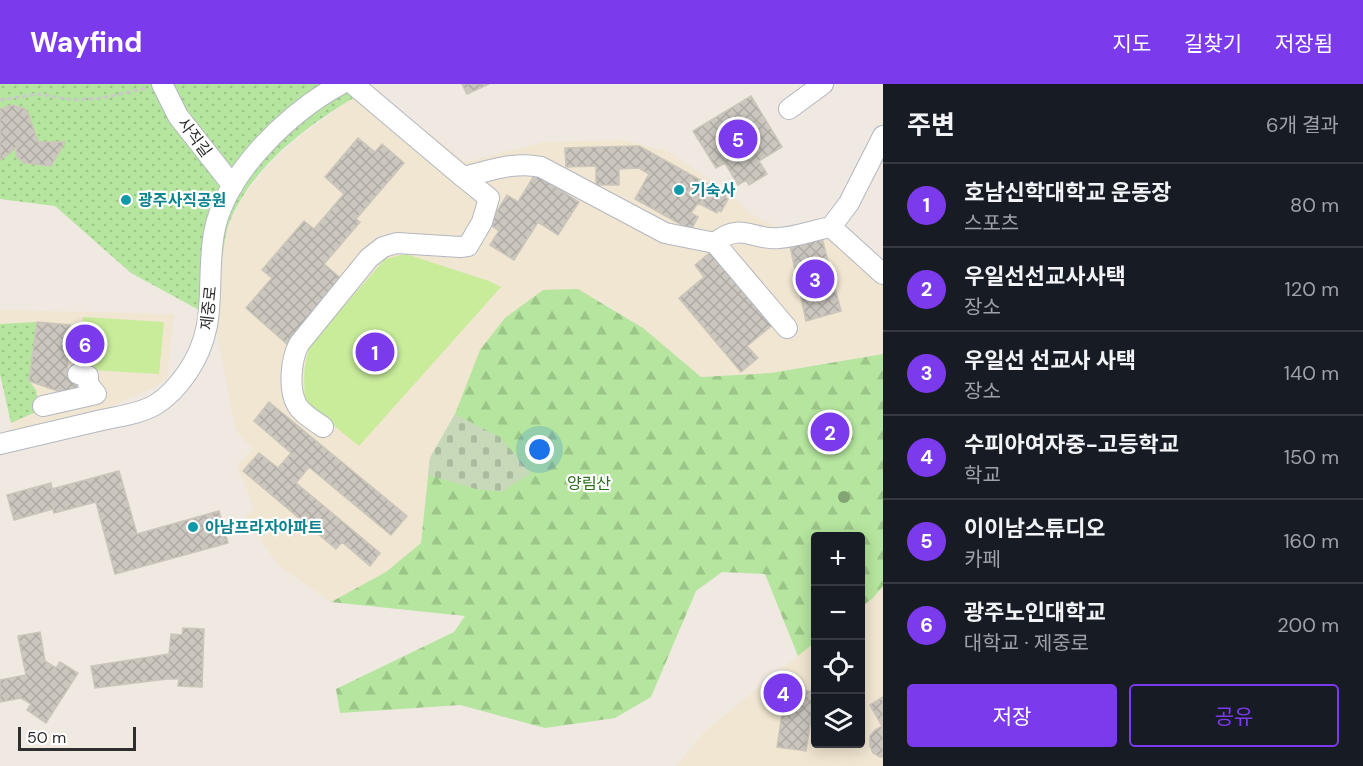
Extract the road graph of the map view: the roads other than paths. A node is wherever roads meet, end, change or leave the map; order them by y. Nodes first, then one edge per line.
1 (341, 84) edge
2 (353, 84) edge
3 (824, 84) edge
4 (163, 85) edge
5 (789, 109) dead end
6 (883, 136) edge
7 (463, 177) junction
8 (233, 186) junction
9 (831, 227) junction
10 (716, 243) junction
11 (883, 274) edge
12 (787, 328) dead end
13 (78, 374) dead end
14 (106, 392) junction
15 (43, 406) dead end
16 (108, 419) junction
17 (323, 427) dead end
18 (0, 444) edge

1 - 8 street, 제중로
2 - 7 street
3 - 5 street
4 - 8 street, 사직길
6 - 9 street
7 - 10 street
7 - 17 street
8 - 16 street, 제중로
9 - 10 street
9 - 11 street
10 - 12 street
13 - 14 street
14 - 15 street
14 - 16 street
16 - 18 street, 제중로

